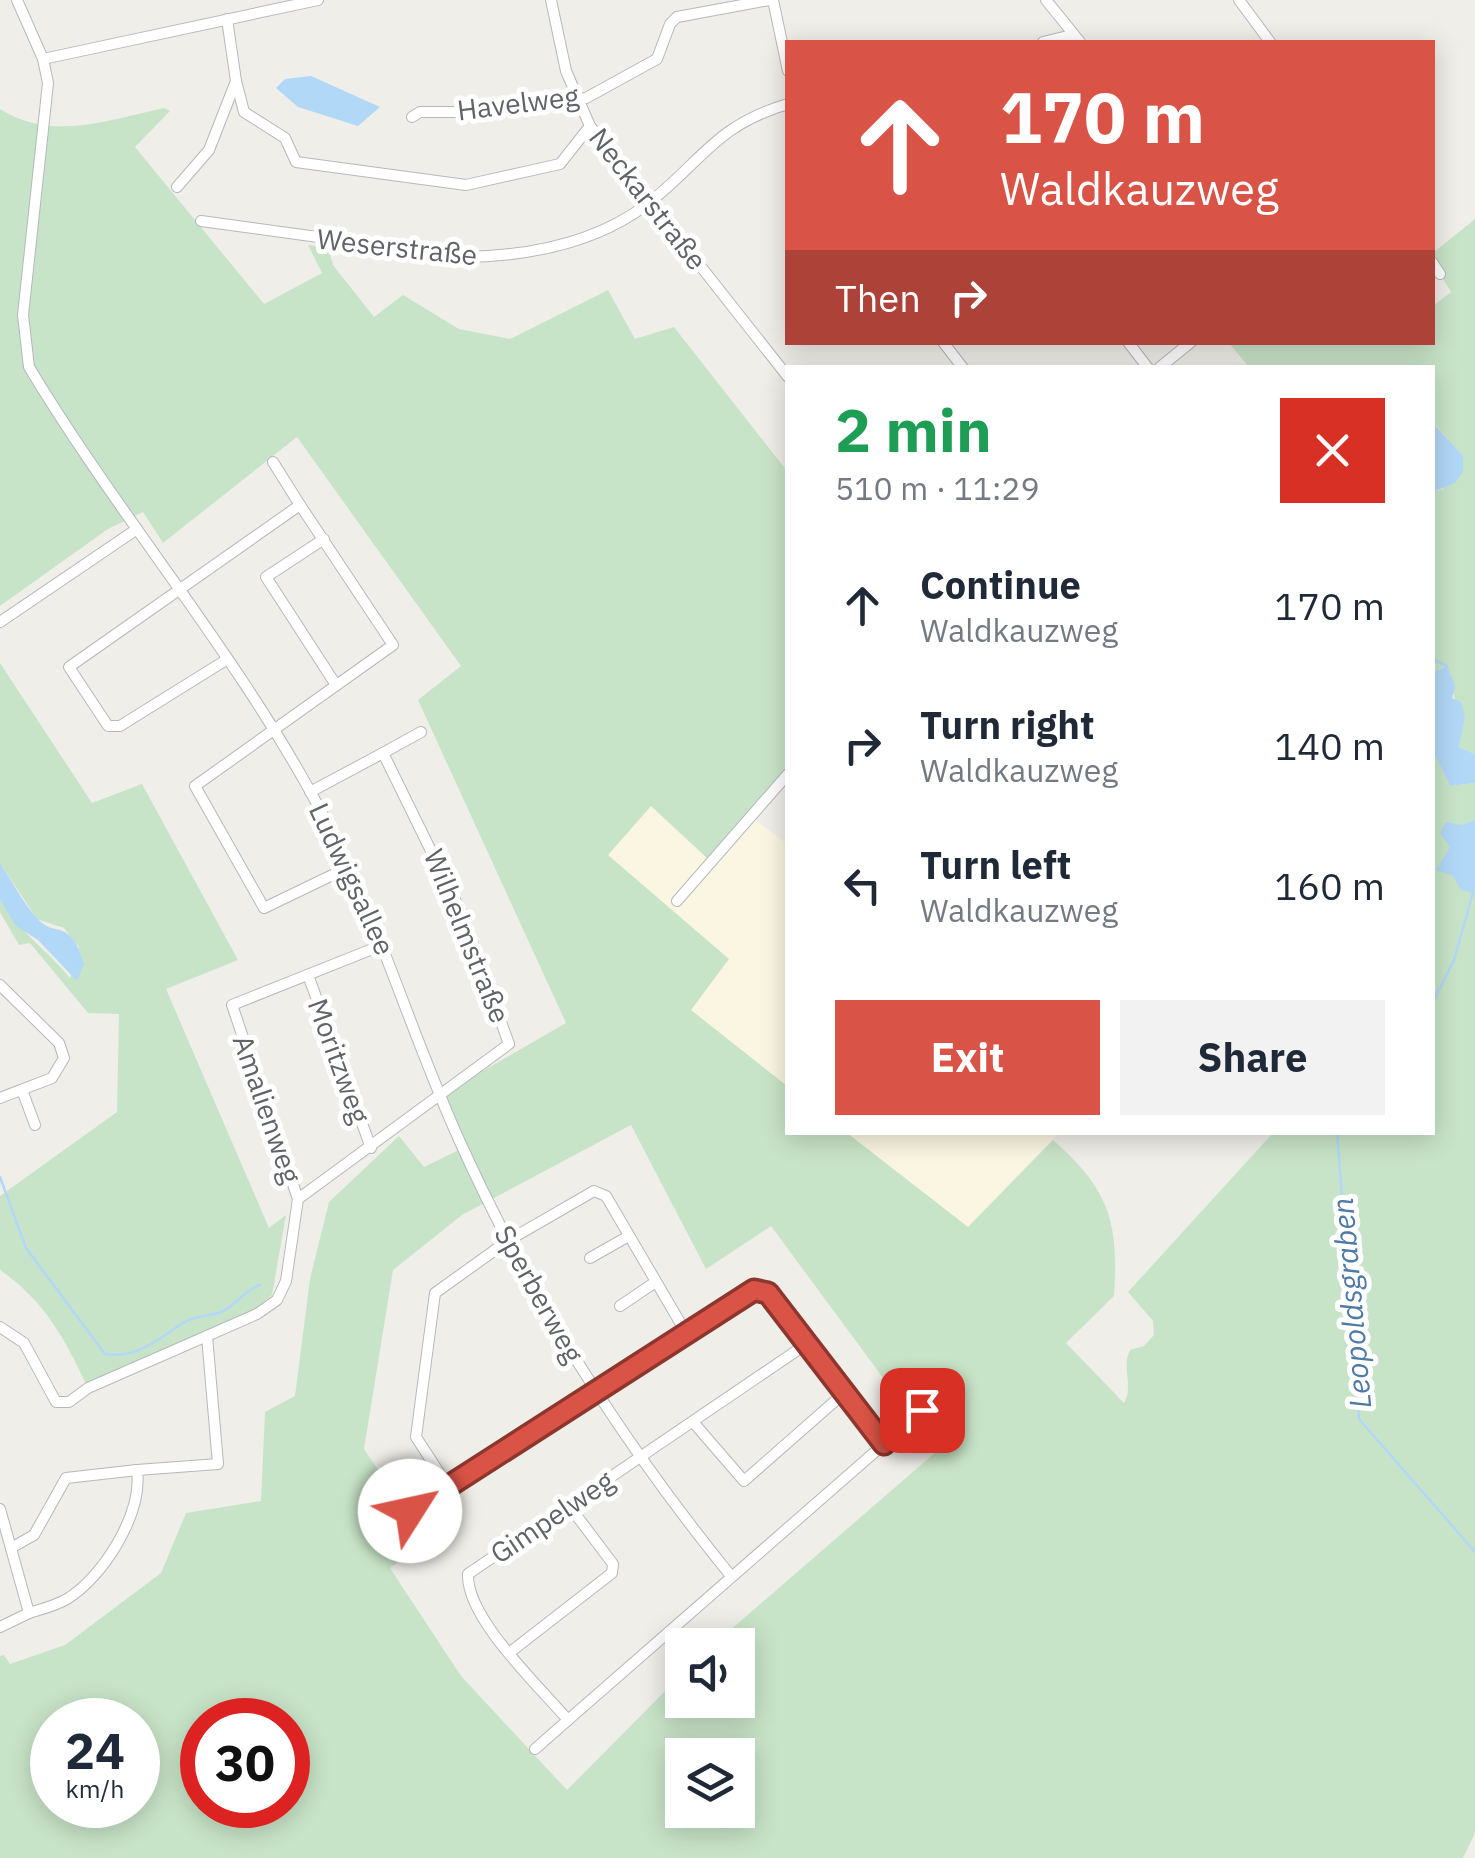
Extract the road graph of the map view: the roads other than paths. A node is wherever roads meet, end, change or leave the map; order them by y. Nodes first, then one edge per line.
1 (18, 0) edge
2 (318, 0) edge
3 (552, 0) edge
4 (771, 0) edge
5 (1046, 0) edge
6 (1239, 0) edge
7 (260, 6) edge
8 (226, 20) junction
9 (1076, 39) edge
10 (1269, 40) edge
11 (785, 58) edge
12 (44, 59) junction
13 (236, 81) junction
14 (574, 100) junction
15 (785, 105) edge
16 (412, 118) dead end
17 (590, 126) junction
18 (178, 187) dead end
19 (648, 204) junction
20 (201, 222) dead end
21 (1435, 266) edge
22 (1440, 274) dead end
23 (945, 345) edge
24 (1130, 345) edge
25 (1187, 345) edge
26 (961, 365) edge
27 (1146, 365) edge
28 (1164, 365) edge
29 (785, 373) edge
30 (273, 462) dead end
31 (300, 505) junction
32 (137, 530) junction
33 (324, 539) junction
34 (180, 590) junction
35 (0, 622) edge
36 (226, 660) junction
37 (336, 686) junction
38 (273, 732) junction
39 (421, 732) dead end
40 (383, 754) junction
41 (785, 777) edge
42 (310, 792) junction
43 (349, 867) junction
44 (677, 900) dead end
45 (385, 944) junction
46 (308, 975) junction
47 (0, 985) edge
48 (22, 1090) junction
49 (441, 1095) junction
50 (0, 1098) edge
51 (35, 1125) dead end
52 (371, 1148) junction
53 (298, 1199) junction
54 (627, 1237) junction
55 (509, 1240) junction
56 (590, 1258) dead end
57 (654, 1283) junction
58 (620, 1306) dead end
59 (0, 1326) edge
60 (685, 1331) junction
61 (207, 1336) junction
62 (805, 1345) junction
63 (595, 1392) junction
64 (843, 1394) junction
65 (922, 1410) dead end
66 (693, 1422) junction
67 (884, 1444) junction
68 (638, 1458) junction
69 (138, 1470) junction
70 (447, 1485) junction
71 (570, 1507) junction
72 (0, 1509) edge
73 (410, 1511) dead end
74 (11, 1548) junction
75 (731, 1576) junction
76 (29, 1613) junction
77 (0, 1627) edge
78 (510, 1653) junction
79 (568, 1720) junction
80 (534, 1749) dead end

1 - 12 street
2 - 7 street
3 - 14 street, Neckarstraße
4 - 11 street
4 - 14 street, Havelweg
5 - 9 street
6 - 10 street
7 - 8 street
8 - 12 street
8 - 13 street
12 - 32 street, Ludwigsallee
13 - 17 street
13 - 18 street
14 - 16 street, Havelweg
14 - 17 street, Neckarstraße
15 - 19 street, Weserstraße
17 - 19 street, Neckarstraße
19 - 20 street, Weserstraße
19 - 29 street, Neckarstraße
21 - 22 street
23 - 26 street
24 - 27 street
25 - 28 street
30 - 31 street
31 - 33 street
31 - 34 street
32 - 34 street, Ludwigsallee
32 - 35 street
33 - 37 street
33 - 37 street
34 - 36 street, Ludwigsallee
34 - 36 street
36 - 38 street, Ludwigsallee
37 - 38 street
38 - 42 street, Ludwigsallee
38 - 43 street
39 - 40 street
40 - 42 street
40 - 49 street, Wilhelmstraße
41 - 44 street
42 - 43 street, Ludwigsallee
43 - 45 street, Ludwigsallee
45 - 46 street, Amalienweg
45 - 49 street, Ludwigsallee
46 - 52 street, Moritzweg
46 - 53 street, Amalienweg
47 - 48 street
48 - 50 street
48 - 51 street
49 - 52 street
49 - 55 street, Sperberweg
52 - 53 street
53 - 61 street
54 - 55 street
54 - 56 street
54 - 57 street
55 - 63 street, Sperberweg
55 - 70 street
57 - 58 street
57 - 60 street
59 - 61 street
60 - 62 street
60 - 63 street
61 - 69 street
62 - 64 street
62 - 66 street, Gimpelweg
63 - 68 street, Sperberweg
63 - 70 street
64 - 66 street
64 - 67 street
65 - 67 street
66 - 68 street, Gimpelweg
67 - 75 street
68 - 71 street, Gimpelweg
68 - 75 street, Sperberweg
69 - 74 street
69 - 76 street
70 - 73 street
71 - 78 street
71 - 78 street, Gimpelweg
72 - 74 street
74 - 76 street
75 - 79 street
76 - 77 street
78 - 79 street, Gimpelweg
79 - 80 street

